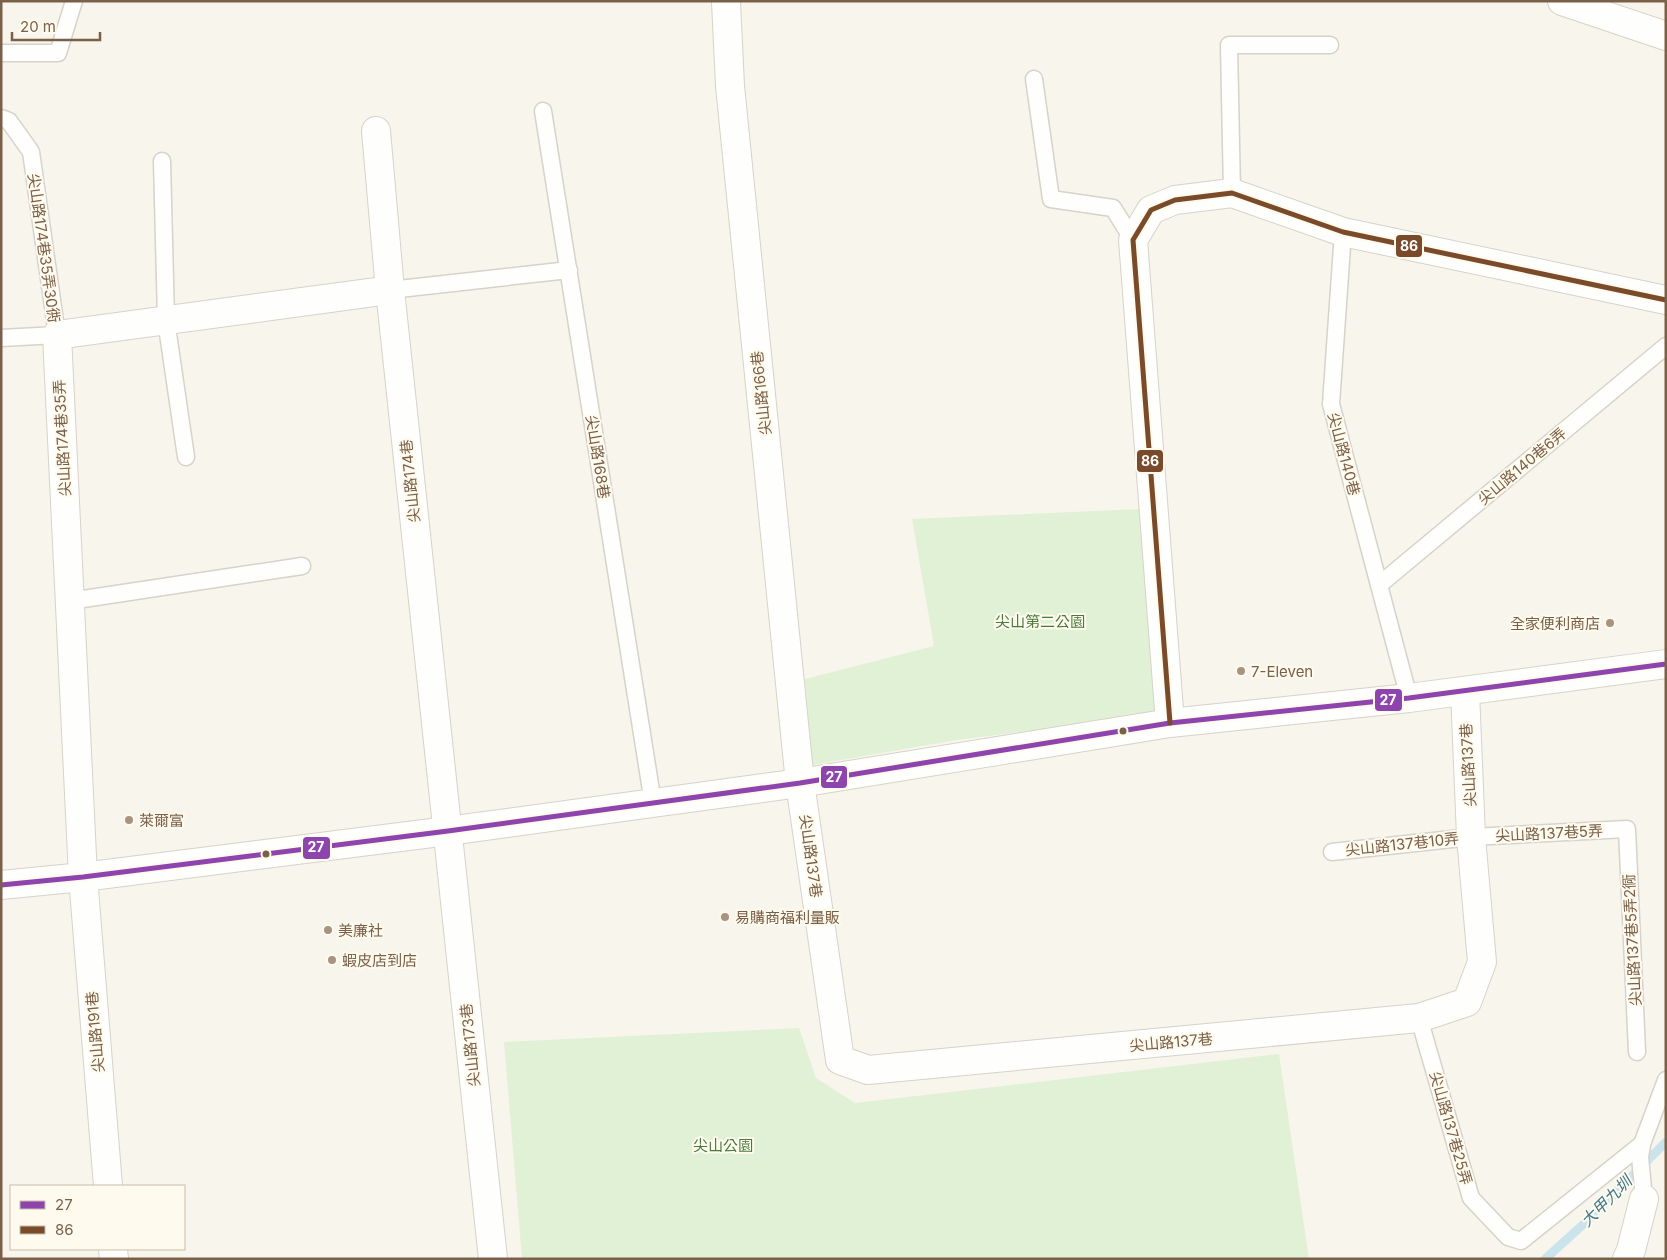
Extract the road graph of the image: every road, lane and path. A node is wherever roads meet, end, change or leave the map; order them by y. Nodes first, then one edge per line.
1 (74, 1) edge
2 (1562, 1) edge
3 (726, 2) edge
4 (1666, 36) edge
5 (1330, 44) dead end
6 (1, 53) edge
7 (1034, 79) dead end
8 (544, 111) dead end
9 (1, 118) edge
10 (376, 131) dead end
11 (162, 161) dead end
12 (1232, 193) junction
13 (1343, 232) junction
14 (1134, 240) junction
15 (569, 270) junction
16 (390, 290) junction
17 (1666, 300) edge
18 (166, 320) junction
19 (57, 335) junction
20 (1, 338) edge
21 (1666, 346) edge
22 (186, 457) dead end
23 (302, 566) dead end
24 (1379, 585) junction
25 (70, 601) junction
26 (1666, 664) edge
27 (1465, 691) junction
28 (1409, 698) junction
29 (1170, 724) junction
30 (800, 782) junction
31 (653, 803) junction
32 (1627, 829) joint
33 (448, 831) junction
34 (1472, 837) junction
35 (1332, 852) dead end
36 (83, 877) junction
37 (1, 885) edge
38 (1419, 1018) junction
39 (1638, 1052) dead end
40 (1666, 1080) edge
41 (1641, 1151) junction
42 (108, 1185) edge
43 (1644, 1199) joint
44 (492, 1259) edge
45 (1627, 1259) edge

1 - 6 lane
2 - 4 street
3 - 30 street, 尖山路166巷
5 - 12 lane
7 - 14 lane
8 - 15 lane, 尖山路168巷
9 - 19 lane, 尖山路174巷35弄30衖
10 - 16 street, 尖山路174巷
11 - 18 lane
12 - 13 street
12 - 14 street
13 - 17 street
13 - 24 lane, 尖山路140巷
14 - 29 street
15 - 16 lane
15 - 31 lane, 尖山路168巷
16 - 18 street
16 - 33 street, 尖山路174巷
18 - 19 street
18 - 22 lane
19 - 20 lane, 尖山路174巷35弄30衖
19 - 25 street, 尖山路174巷35弄
21 - 24 lane, 尖山路140巷6弄
23 - 25 lane
24 - 28 lane, 尖山路140巷
25 - 36 street, 尖山路174巷35弄
26 - 27 street
27 - 28 street
27 - 34 street, 尖山路137巷
28 - 29 street
29 - 30 street
30 - 31 street
30 - 38 street, 尖山路137巷
31 - 33 street
32 - 34 lane, 尖山路137巷5弄
32 - 39 lane, 尖山路137巷5弄2衕
33 - 36 street
33 - 44 street, 尖山路173巷
34 - 35 lane, 尖山路137巷10弄
34 - 38 street, 尖山路137巷
36 - 37 street
36 - 42 street, 尖山路191巷
38 - 41 lane, 尖山路137巷25弄
40 - 41 lane
41 - 43 lane
43 - 45 street

